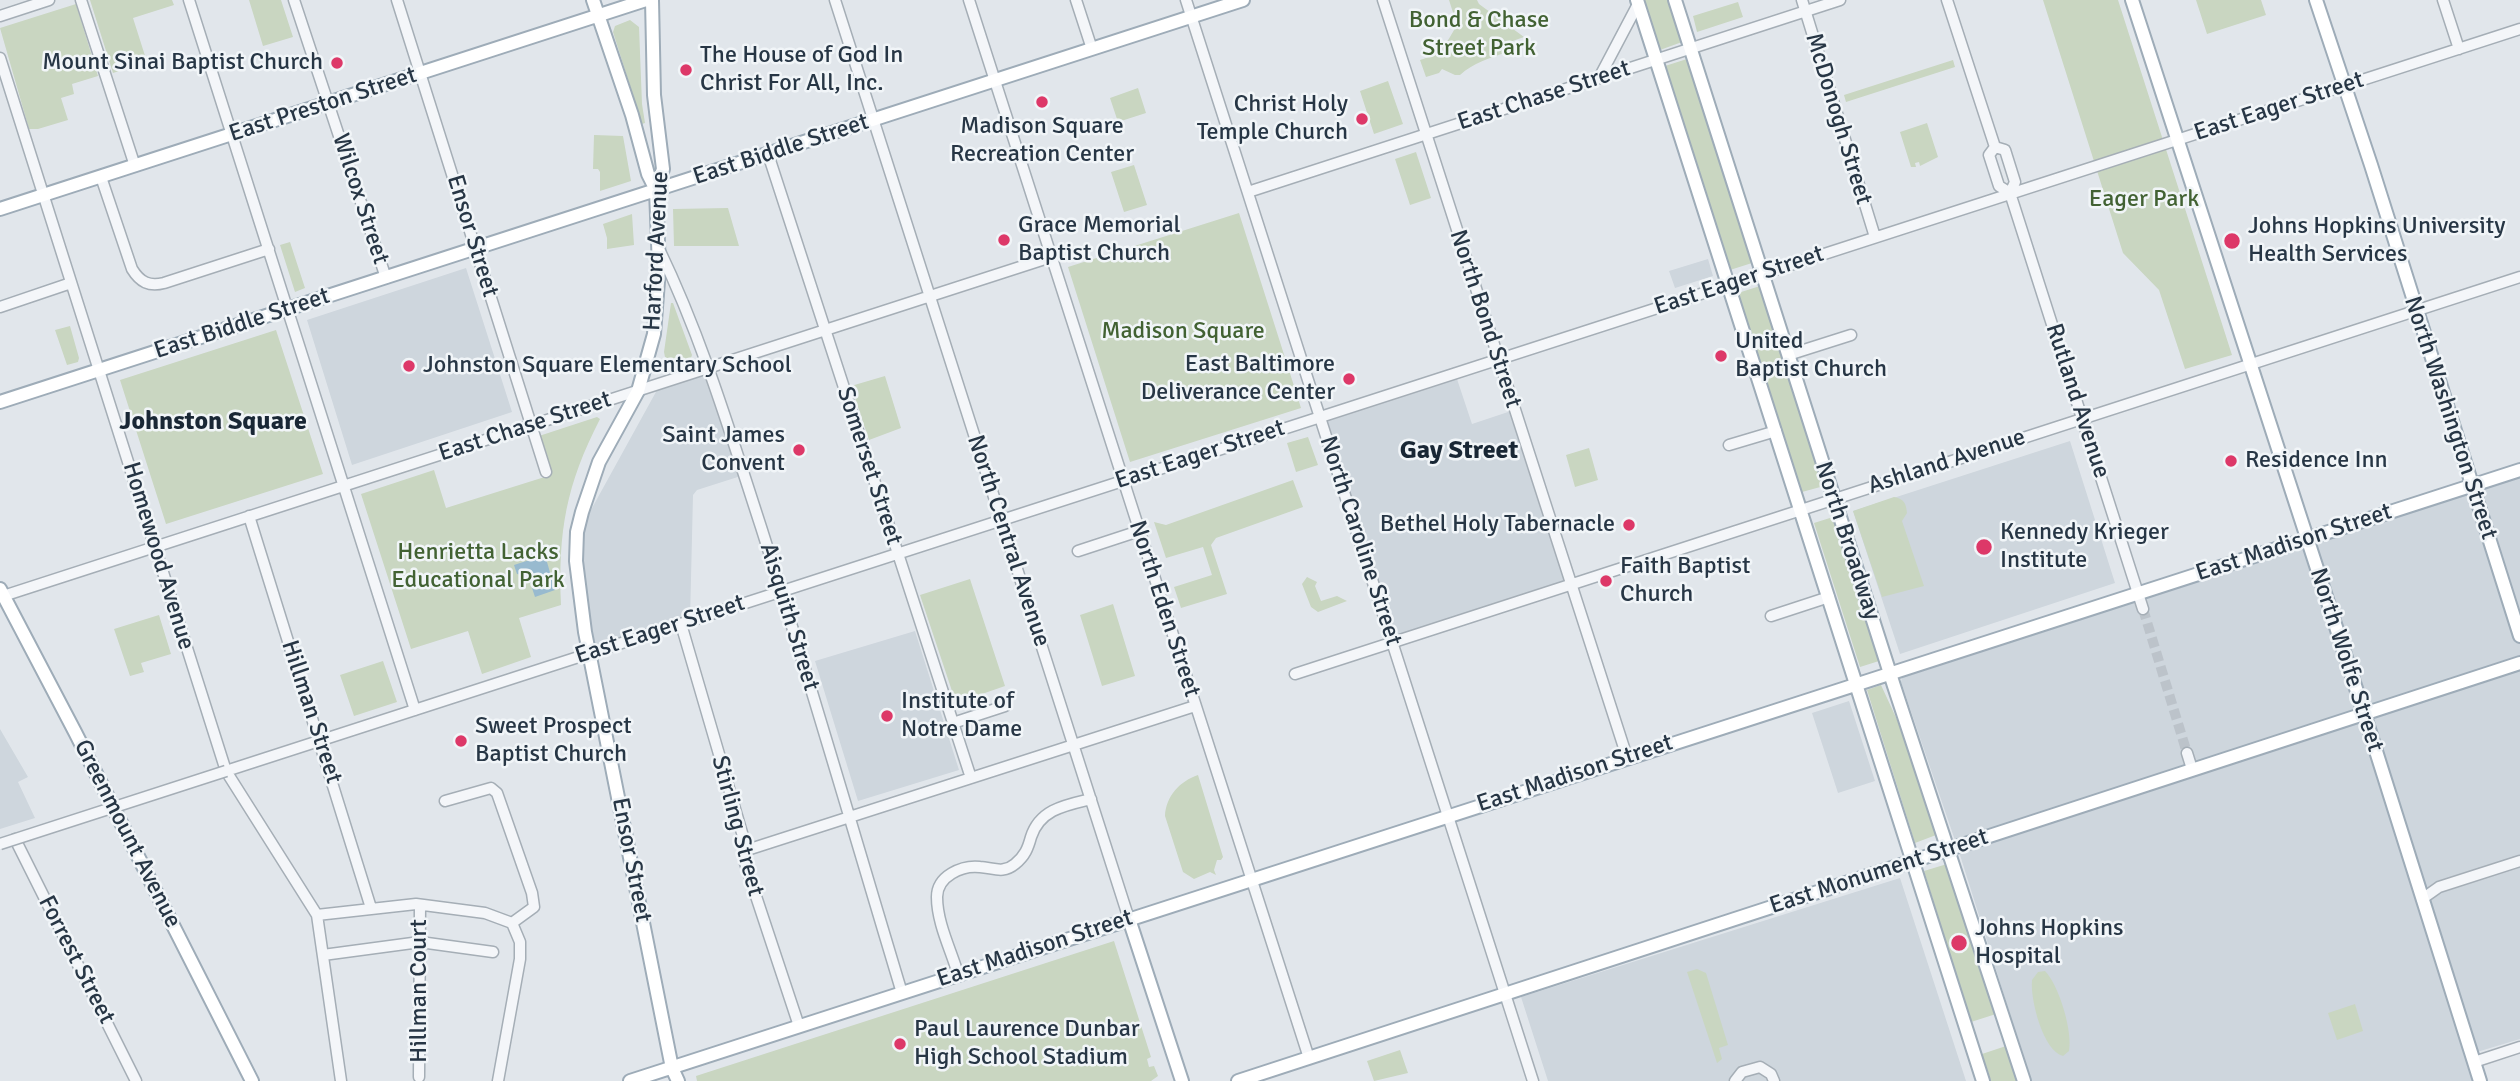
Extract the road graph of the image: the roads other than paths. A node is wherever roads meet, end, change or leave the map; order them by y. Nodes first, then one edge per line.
1 (49, 0) edge
2 (81, 0) edge
3 (189, 0) edge
4 (294, 0) edge
5 (397, 0) edge
6 (593, 0) edge
7 (646, 0) edge
8 (652, 0) edge
9 (835, 0) edge
10 (968, 0) edge
11 (1076, 0) edge
12 (1186, 0) edge
13 (1243, 0) edge
14 (1383, 0) edge
15 (1675, 0) edge
16 (1802, 0) edge
17 (1840, 0) edge
18 (1947, 0) edge
19 (2133, 0) edge
20 (2316, 0) edge
21 (2443, 0) edge
22 (1637, 2) edge
23 (1805, 11) junction
24 (0, 16) edge
25 (598, 16) junction
26 (1192, 17) junction
27 (2520, 29) edge
28 (1092, 49) junction
29 (1690, 49) junction
30 (2459, 49) junction
31 (0, 58) edge
32 (1656, 61) junction
33 (420, 73) junction
34 (1599, 78) junction
35 (994, 81) junction
36 (2345, 86) junction
37 (328, 103) junction
38 (873, 120) junction
39 (232, 134) junction
40 (1425, 134) junction
41 (2177, 140) junction
42 (1995, 148) junction
43 (768, 154) junction
44 (135, 166) junction
45 (101, 177) junction
46 (656, 190) junction
47 (1248, 192) junction
48 (2010, 193) junction
49 (43, 195) junction
50 (0, 209) edge
51 (1875, 237) junction
52 (659, 248) junction
53 (269, 249) junction
54 (476, 249) junction
55 (1051, 257) junction
56 (1762, 274) junction
57 (2520, 277) edge
58 (386, 278) junction
59 (71, 283) junction
60 (1729, 284) junction
61 (930, 296) junction
62 (0, 307) edge
63 (288, 309) junction
64 (2416, 311) junction
65 (825, 330) junction
66 (1851, 335) dead end
67 (1788, 355) junction
68 (1497, 359) junction
69 (2250, 364) junction
70 (710, 367) junction
71 (100, 370) junction
72 (638, 391) junction
73 (0, 402) edge
74 (1320, 416) junction
75 (2082, 418) junction
76 (531, 425) junction
77 (1776, 430) junction
78 (1730, 445) dead end
79 (2520, 470) edge
80 (546, 471) dead end
81 (1122, 481) junction
82 (344, 486) junction
83 (2471, 486) junction
84 (1834, 499) junction
85 (1801, 509) junction
86 (249, 516) junction
87 (1001, 520) junction
88 (1139, 531) junction
89 (2307, 538) junction
90 (154, 547) junction
91 (1078, 551) dead end
92 (898, 554) junction
93 (1572, 584) junction
94 (781, 591) junction
95 (2139, 593) junction
96 (1, 594) edge
97 (1829, 597) junction
98 (2143, 609) tunnel mouth
99 (1770, 616) dead end
100 (681, 624) junction
101 (2520, 636) edge
102 (1392, 643) junction
103 (590, 653) junction
104 (2520, 663) edge
105 (1889, 673) junction
106 (1295, 674) dead end
107 (1857, 683) junction
108 (1006, 706) dead end
109 (1195, 706) junction
110 (415, 710) junction
111 (2364, 713) junction
112 (953, 723) junction
113 (320, 741) junction
114 (1073, 745) junction
115 (2188, 753) tunnel mouth
116 (1627, 757) junction
117 (2192, 769) junction
118 (226, 771) junction
119 (971, 778) junction
120 (1091, 799) junction
121 (445, 801) dead end
122 (113, 808) junction
123 (1448, 815) junction
124 (849, 817) junction
125 (15, 839) junction
126 (0, 844) edge
127 (1948, 849) junction
128 (747, 850) junction
129 (1913, 861) junction
130 (2520, 861) edge
131 (1251, 879) junction
132 (2422, 899) junction
133 (420, 905) junction
134 (371, 908) junction
135 (317, 915) junction
136 (1129, 919) junction
137 (512, 923) junction
138 (420, 942) junction
139 (493, 952) dead end
140 (323, 955) junction
141 (958, 974) junction
142 (902, 993) junction
143 (1505, 994) junction
144 (799, 1026) junction
145 (2520, 1046) edge
146 (1309, 1058) junction
147 (2474, 1062) junction
148 (672, 1068) junction
149 (419, 1077) dead end
150 (136, 1081) edge
151 (252, 1081) edge
152 (341, 1081) edge
153 (498, 1081) edge
154 (630, 1081) edge
155 (667, 1081) edge
156 (678, 1081) edge
157 (1182, 1081) edge
158 (1238, 1081) edge
159 (1533, 1081) edge
160 (1735, 1081) edge
161 (1774, 1081) edge
162 (1983, 1081) edge
163 (2024, 1081) edge
164 (2480, 1081) edge

1 - 24 street
2 - 44 street
3 - 39 street
4 - 37 street, Wilcox Street
5 - 33 street, Ensor Street
6 - 25 main road
7 - 25 main road, East Preston Street
8 - 46 main road, Harford Avenue
9 - 38 street, North Central Avenue
10 - 35 street, North Eden Street
11 - 28 street
12 - 26 street, North Caroline Street
13 - 26 main road, East Biddle Street
14 - 40 street, North Bond Street
15 - 29 main road, North Broadway
16 - 23 street, McDonogh Street
17 - 23 street, East Chase Street
18 - 42 street, Rutland Avenue
19 - 41 main road, North Wolfe Street
20 - 36 main road, North Washington Street
21 - 30 street
22 - 32 main road, North Broadway
22 - 34 street
23 - 29 street, East Chase Street
23 - 51 street, McDonogh Street
25 - 33 main road, East Preston Street
25 - 46 main road
26 - 28 main road, East Biddle Street
26 - 47 street, North Caroline Street
27 - 30 street, East Eager Street
28 - 35 main road, East Biddle Street
29 - 32 street, East Chase Street
29 - 56 main road, North Broadway
30 - 36 street, East Eager Street
31 - 49 street, Homewood Avenue
32 - 34 street, East Chase Street
32 - 60 main road, North Broadway
33 - 37 main road, East Preston Street
33 - 54 street, Ensor Street
34 - 40 street, East Chase Street
35 - 38 main road, East Biddle Street
35 - 55 street, North Eden Street
36 - 41 street, East Eager Street
36 - 64 main road, North Washington Street
37 - 39 main road, East Preston Street
37 - 58 street, Wilcox Street
38 - 43 main road, East Biddle Street
38 - 61 street, North Central Avenue
39 - 44 main road, East Preston Street
39 - 53 street
40 - 47 street, East Chase Street
40 - 68 street, North Bond Street
41 - 48 street, East Eager Street
41 - 69 main road, North Wolfe Street
42 - 48 street, Rutland Avenue
42 - 48 street, Rutland Avenue
43 - 46 main road, East Biddle Street
43 - 65 street, Somerset Street
44 - 45 main road, East Preston Street
45 - 49 main road, East Preston Street
45 - 53 street
46 - 52 main road, Harford Avenue
46 - 54 main road, East Biddle Street
47 - 74 street, North Caroline Street
48 - 51 street, East Eager Street
48 - 75 street, Rutland Avenue
49 - 50 main road, East Preston Street
49 - 59 street, Homewood Avenue
51 - 56 street, East Eager Street
52 - 70 street, Aisquith Street
52 - 72 main road, Harford Avenue
53 - 63 street
54 - 58 main road, East Biddle Street
54 - 76 street, Ensor Street
55 - 61 street, East Chase Street
55 - 81 street, North Eden Street
56 - 60 street, East Eager Street
56 - 67 main road, North Broadway
57 - 64 street, Ashland Avenue
58 - 63 main road, East Biddle Street
59 - 62 street
59 - 71 street, Homewood Avenue
60 - 68 street, East Eager Street
60 - 77 main road, North Broadway
61 - 65 street, East Chase Street
61 - 87 street, North Central Avenue
63 - 71 main road, East Biddle Street
63 - 82 street
64 - 69 street, Ashland Avenue
64 - 83 main road, North Washington Street
65 - 70 street, East Chase Street
65 - 92 street, Somerset Street
66 - 67 street
67 - 84 main road, North Broadway
68 - 74 street, East Eager Street
68 - 93 street, North Bond Street
69 - 75 street, Ashland Avenue
69 - 89 main road, North Wolfe Street
70 - 72 street, East Chase Street
70 - 94 street, Aisquith Street
71 - 73 main road, East Biddle Street
71 - 90 street, Homewood Avenue
72 - 76 street, East Chase Street
72 - 103 main road, Harford Avenue
74 - 81 street, East Eager Street
74 - 102 street, North Caroline Street
75 - 84 street, Ashland Avenue
75 - 95 street, Rutland Avenue
76 - 80 street, Ensor Street
76 - 82 street, East Chase Street
77 - 78 street
77 - 85 main road, North Broadway
79 - 83 main road, East Madison Street
81 - 87 street, East Eager Street
81 - 88 street, North Eden Street
82 - 86 street, East Chase Street
82 - 110 street
83 - 89 main road, East Madison Street
83 - 101 main road, North Washington Street
84 - 85 street, Ashland Avenue
84 - 105 main road, North Broadway
85 - 93 street, Ashland Avenue
85 - 97 main road, North Broadway
86 - 90 street, East Chase Street
86 - 113 street, Hillman Street
87 - 92 street, East Eager Street
87 - 114 street, North Central Avenue
88 - 91 street
88 - 109 street, North Eden Street
89 - 95 main road, East Madison Street
89 - 111 main road, North Wolfe Street
90 - 96 street, East Chase Street
90 - 118 street, Homewood Avenue
92 - 94 street, East Eager Street
92 - 112 street, Somerset Street
93 - 102 street, Ashland Avenue
93 - 116 street, North Bond Street
94 - 100 street, East Eager Street
94 - 124 street, Aisquith Street
95 - 98 street, Rutland Avenue
95 - 105 main road, East Madison Street
96 - 122 main road, Greenmount Avenue
97 - 99 street
97 - 107 main road, North Broadway
100 - 103 street, East Eager Street
100 - 128 street, Stirling Street
102 - 106 street, Ashland Avenue
102 - 123 street, North Caroline Street
103 - 110 street, East Eager Street
103 - 148 main road, Ensor Street
104 - 111 main road, East Monument Street
105 - 107 main road, East Madison Street
105 - 127 main road, North Broadway
107 - 116 main road, East Madison Street
107 - 129 main road, North Broadway
108 - 112 street
109 - 114 street
109 - 131 street, North Eden Street
110 - 113 street, East Eager Street
111 - 117 main road, East Monument Street
111 - 132 main road, North Wolfe Street
112 - 119 street, Somerset Street
113 - 118 street, East Eager Street
113 - 134 street, Hillman Street
114 - 119 street
114 - 120 street, North Central Avenue
115 - 117 street
116 - 123 main road, East Madison Street
117 - 127 main road, East Monument Street
118 - 122 street, East Eager Street, bridge
118 - 135 street, Homewood Avenue
119 - 124 street
120 - 136 street, North Central Avenue
120 - 141 street
121 - 137 street
122 - 125 street, East Eager Street, bridge
122 - 151 main road, Greenmount Avenue
123 - 131 main road, East Madison Street
123 - 143 street, North Caroline Street
124 - 128 street
124 - 142 street, Aisquith Street
125 - 126 street, East Eager Street, bridge
125 - 150 street, Forrest Street
127 - 129 main road, East Monument Street
127 - 163 main road, North Broadway
128 - 144 street, Stirling Street
129 - 143 main road, East Monument Street
129 - 162 main road, North Broadway
130 - 132 street
131 - 136 main road, East Madison Street
131 - 146 street, North Eden Street
132 - 147 main road, North Wolfe Street
133 - 134 street
133 - 137 street
133 - 138 street, Hillman Court
134 - 135 street
135 - 140 street
136 - 141 main road, East Madison Street
136 - 157 main road, North Central Avenue
137 - 153 street
138 - 139 street
138 - 140 street
138 - 149 street, Hillman Court
140 - 152 street
141 - 142 main road, East Madison Street
142 - 144 main road, East Madison Street
143 - 146 main road, East Monument Street
143 - 159 street, North Caroline Street
144 - 148 main road, East Madison Street
145 - 147 street
146 - 158 main road, East Monument Street
147 - 164 main road, North Wolfe Street
148 - 154 main road, East Madison Street
148 - 155 main road
148 - 156 main road, Ensor Street
160 - 161 street

